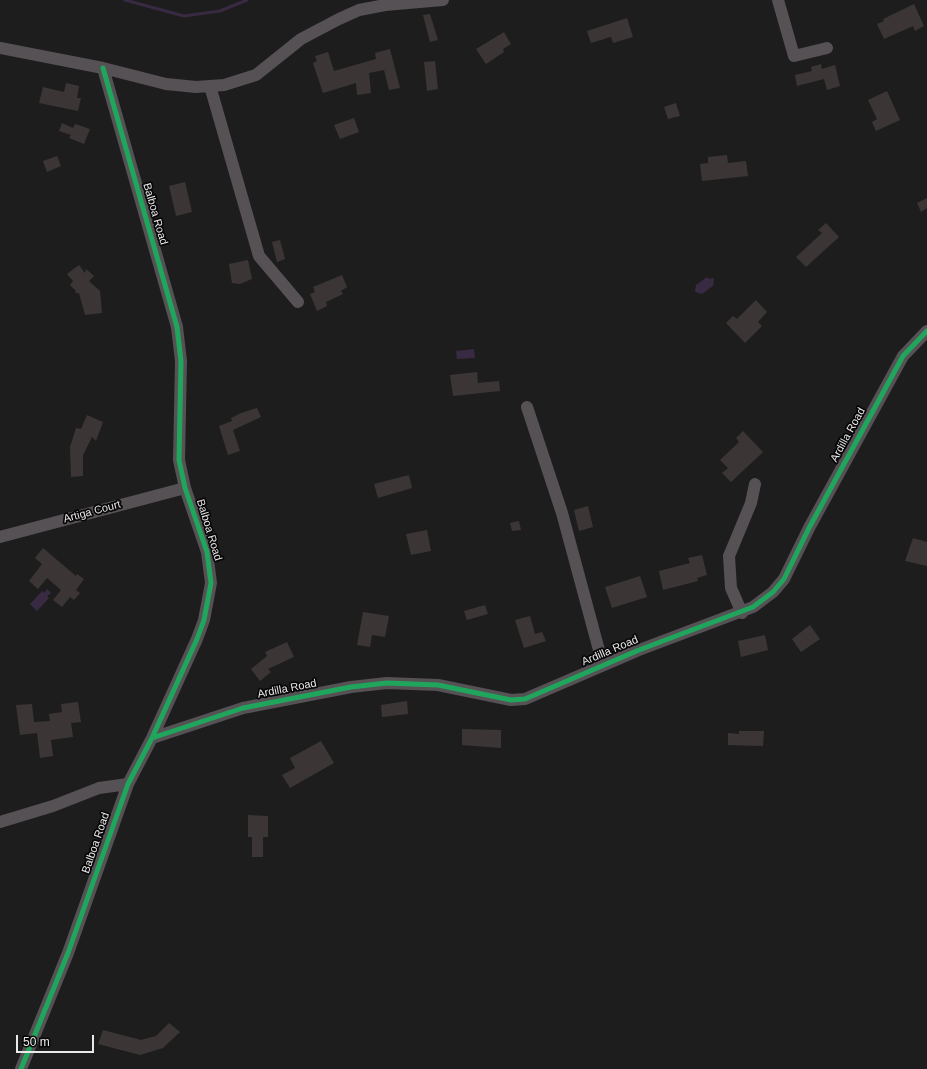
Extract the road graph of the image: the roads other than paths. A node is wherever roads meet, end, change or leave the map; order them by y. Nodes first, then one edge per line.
1 (443, 0) edge
2 (778, 0) edge
3 (0, 48) edge
4 (828, 48) dead end
5 (103, 68) junction
6 (210, 86) junction
7 (298, 302) dead end
8 (927, 330) edge
9 (527, 407) dead end
10 (754, 484) dead end
11 (185, 488) junction
12 (0, 537) edge
13 (742, 613) junction
14 (603, 665) junction
15 (152, 738) junction
16 (128, 784) junction
17 (0, 822) edge
18 (21, 1069) edge

1 - 6 street
2 - 4 street
3 - 5 street
5 - 6 street
5 - 11 street, Balboa Road
6 - 7 street
8 - 13 street, Ardilla Road
9 - 14 street
10 - 13 street
11 - 12 street, Artiga Court
11 - 15 street, Balboa Road
13 - 14 street, Ardilla Road
14 - 15 street, Ardilla Road
15 - 16 street, Balboa Road
16 - 17 street
16 - 18 street, Balboa Road

